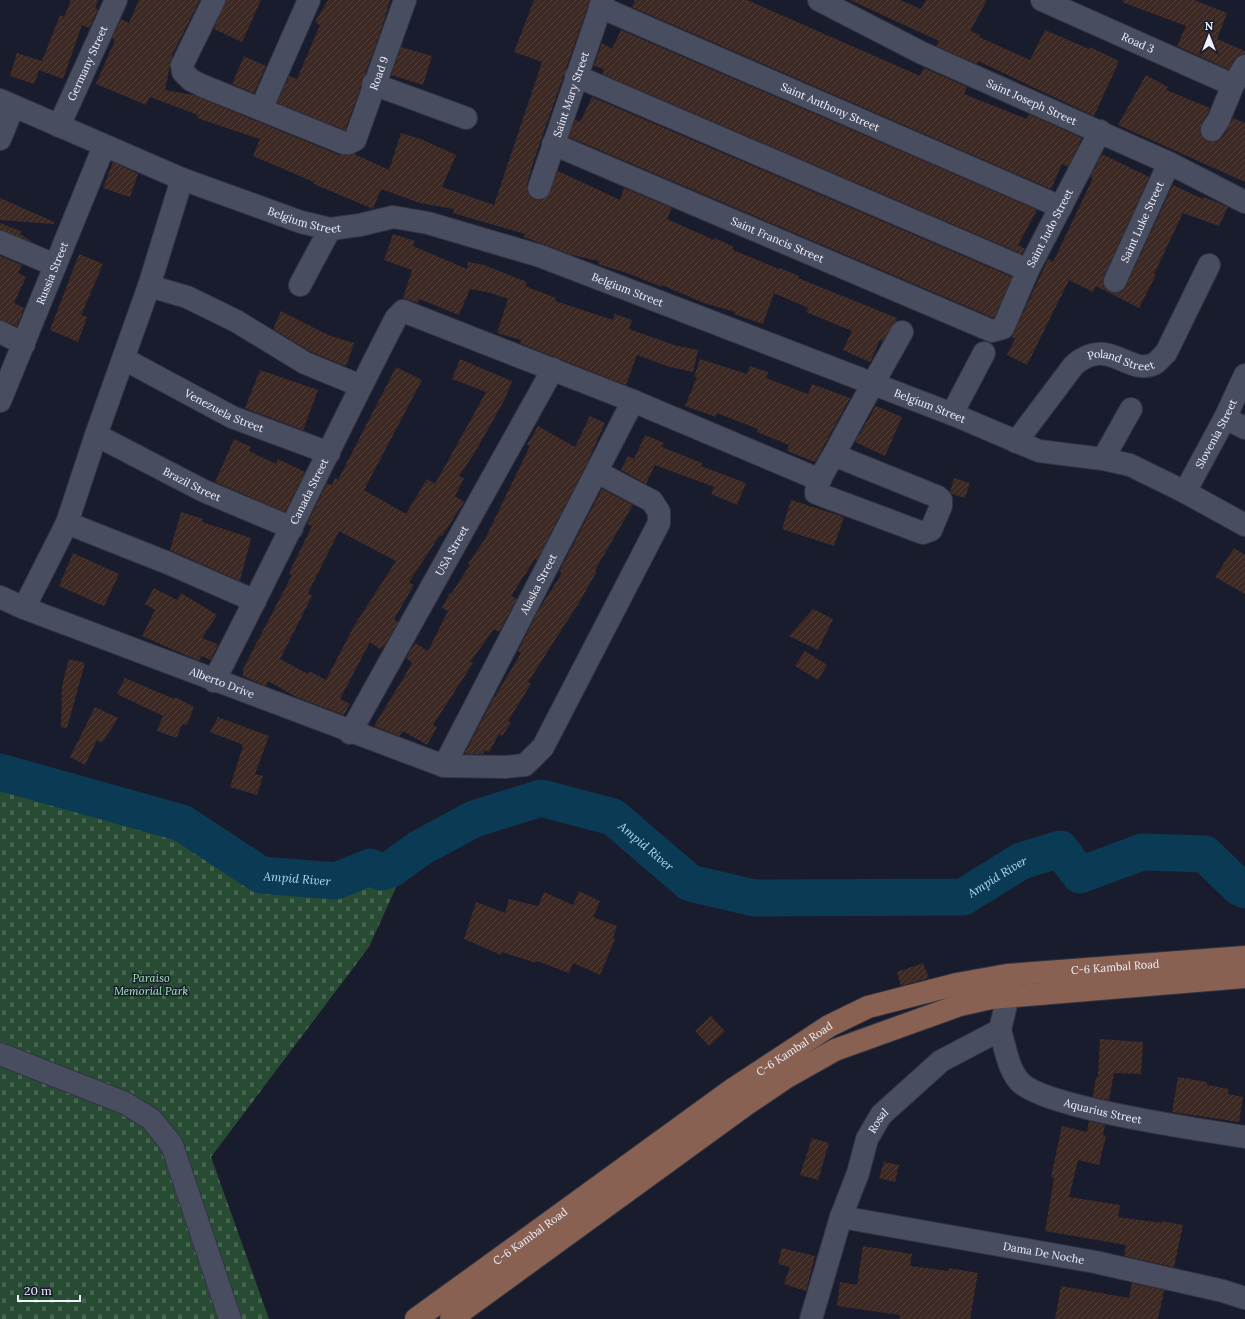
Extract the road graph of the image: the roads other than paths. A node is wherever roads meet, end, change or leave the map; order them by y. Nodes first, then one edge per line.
1 (116, 0) edge
2 (214, 0) edge
3 (309, 0) edge
4 (405, 0) edge
5 (819, 0) edge
6 (1042, 0) edge
7 (602, 3) edge
8 (1245, 66) edge
9 (576, 76) junction
10 (373, 84) junction
11 (1233, 85) junction
12 (7, 103) edge
13 (261, 109) junction
14 (466, 118) dead end
15 (59, 126) junction
16 (1212, 130) dead end
17 (1100, 131) junction
18 (0, 139) edge
19 (553, 144) junction
20 (104, 146) junction
21 (1169, 163) junction
22 (182, 179) junction
23 (539, 188) dead end
24 (1245, 202) edge
25 (1061, 207) junction
26 (330, 229) junction
27 (0, 242) edge
28 (55, 265) junction
29 (1208, 265) dead end
30 (1028, 270) junction
31 (1115, 281) dead end
32 (300, 285) dead end
33 (149, 286) junction
34 (1004, 328) joint
35 (0, 332) edge
36 (902, 332) dead end
37 (24, 344) junction
38 (984, 353) dead end
39 (124, 359) junction
40 (553, 369) junction
41 (1245, 375) edge
42 (872, 385) junction
43 (361, 386) junction
44 (0, 401) edge
45 (633, 402) junction
46 (1131, 409) dead end
47 (952, 414) junction
48 (1225, 418) junction
49 (1245, 428) edge
50 (96, 435) junction
51 (1016, 442) junction
52 (329, 453) junction
53 (834, 455) junction
54 (1103, 459) junction
55 (598, 472) junction
56 (820, 480) junction
57 (1185, 492) junction
58 (67, 523) junction
59 (1245, 525) edge
60 (292, 528) junction
61 (0, 597) edge
62 (255, 601) junction
63 (24, 608) junction
64 (214, 681) junction
65 (350, 733) junction
66 (444, 766) junction
67 (1245, 957) edge
68 (1245, 977) edge
69 (1007, 986) junction
70 (1000, 1030) junction
71 (0, 1054) edge
72 (1245, 1137) edge
73 (841, 1217) junction
74 (1245, 1298) edge
75 (230, 1319) edge
76 (416, 1319) edge
77 (451, 1319) edge
78 (811, 1319) edge

1 - 15 street, Germany Street
2 - 13 street
3 - 13 street
4 - 10 street, Road 9
5 - 17 street, Saint Joseph Street
6 - 11 street, Road 3
7 - 9 street, Saint Mary Street
7 - 25 street, Saint Anthony Street
8 - 11 street
9 - 19 street, Saint Mary Street
9 - 30 street
10 - 13 street, Road 9
10 - 14 street
11 - 16 street
12 - 15 street, Belgium Street
12 - 18 street
15 - 20 street, Belgium Street
17 - 21 street, Saint Joseph Street
17 - 25 street, Saint Judo Street
19 - 23 street, Saint Mary Street
19 - 34 street, Saint Francis Street
20 - 22 street, Belgium Street
20 - 28 street, Russia Street
21 - 24 street, Saint Joseph Street
21 - 31 street, Saint Luke Street
22 - 26 street, Belgium Street
22 - 33 street
25 - 30 street, Saint Judo Street
26 - 32 street
26 - 42 street, Belgium Street
27 - 28 street
28 - 37 street, Russia Street
29 - 51 street, Poland Street
30 - 34 street, Saint Judo Street
33 - 39 street
33 - 43 street
35 - 37 street
36 - 42 street
37 - 44 street, Russia Street
38 - 47 street
39 - 50 street
39 - 52 street, Venezuela Street
40 - 43 street, Canada Street
40 - 45 street
40 - 65 street, USA Street
41 - 48 street, Slovenia Street
42 - 47 street, Belgium Street
42 - 53 street
43 - 52 street, Canada Street
45 - 55 street, Alaska Street
45 - 56 street
46 - 54 street
47 - 51 street, Belgium Street
48 - 49 street
48 - 57 street, Slovenia Street
50 - 58 street
50 - 60 street, Brazil Street
51 - 54 street, Belgium Street
52 - 60 street, Canada Street
53 - 56 street
53 - 56 street
54 - 57 street, Belgium Street
55 - 66 street, Alaska Street
55 - 66 street, Alberto Drive
57 - 59 street, Belgium Street
58 - 62 street
58 - 63 street
60 - 62 street, Canada Street
61 - 63 street, Alberto Drive
62 - 64 street, Canada Street
63 - 64 street, Alberto Drive
64 - 65 street, Alberto Drive
65 - 66 street, Alberto Drive
67 - 69 main road, C-6 Kambal Road
68 - 69 main road, C-6 Kambal Road
69 - 70 street
69 - 76 main road, C-6 Kambal Road
69 - 77 main road, C-6 Kambal Road
70 - 72 street, Aquarius Street
70 - 73 street, Rosal
71 - 75 street
73 - 74 street, Dama De Noche
73 - 78 street, Rosal

